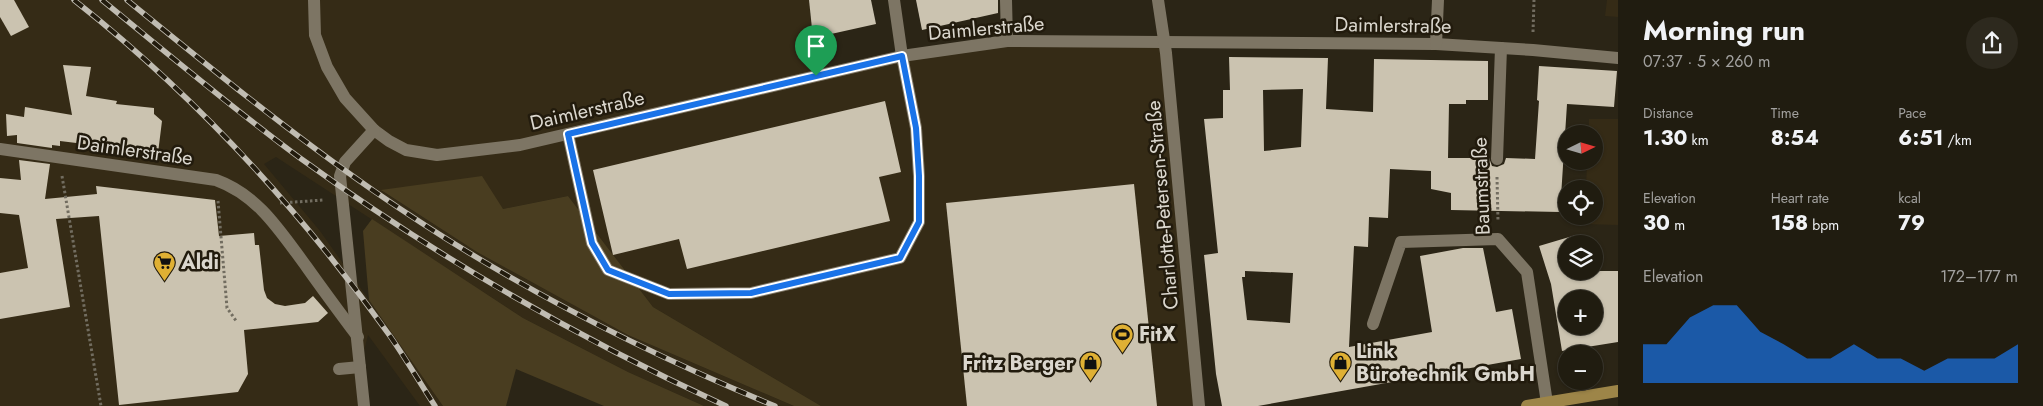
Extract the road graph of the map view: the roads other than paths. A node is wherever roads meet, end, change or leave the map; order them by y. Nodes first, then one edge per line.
1 (314, 0) edge
2 (894, 0) edge
3 (1006, 0) edge
4 (1158, 0) edge
5 (1438, 0) edge
6 (1008, 41) junction
7 (1165, 41) junction
8 (1436, 44) junction
9 (1502, 48) junction
10 (902, 56) junction
11 (1618, 58) edge
12 (374, 130) junction
13 (568, 134) junction
14 (0, 149) edge
15 (1497, 159) road end
16 (1373, 324) dead end
17 (358, 337) junction
18 (360, 367) junction
19 (339, 369) dead end
20 (1618, 391) edge
21 (1546, 403) junction
22 (364, 406) edge
23 (1199, 406) edge
24 (1527, 406) edge

1 - 12 street, Daimlerstraße
2 - 10 street
3 - 6 street
4 - 7 street, Charlotte-Petersen-Straße
5 - 8 street
6 - 7 street, Daimlerstraße
6 - 10 street, Daimlerstraße
7 - 8 street, Daimlerstraße
7 - 23 street, Charlotte-Petersen-Straße
8 - 9 street, Daimlerstraße
9 - 11 street, Daimlerstraße
9 - 15 street, Baumstraße
10 - 13 street, Daimlerstraße
10 - 13 street
12 - 13 street, Daimlerstraße
12 - 17 street
14 - 17 street, Daimlerstraße
16 - 21 street, Baumstraße
17 - 18 street
18 - 19 street
18 - 22 street
20 - 21 main road
21 - 24 main road

